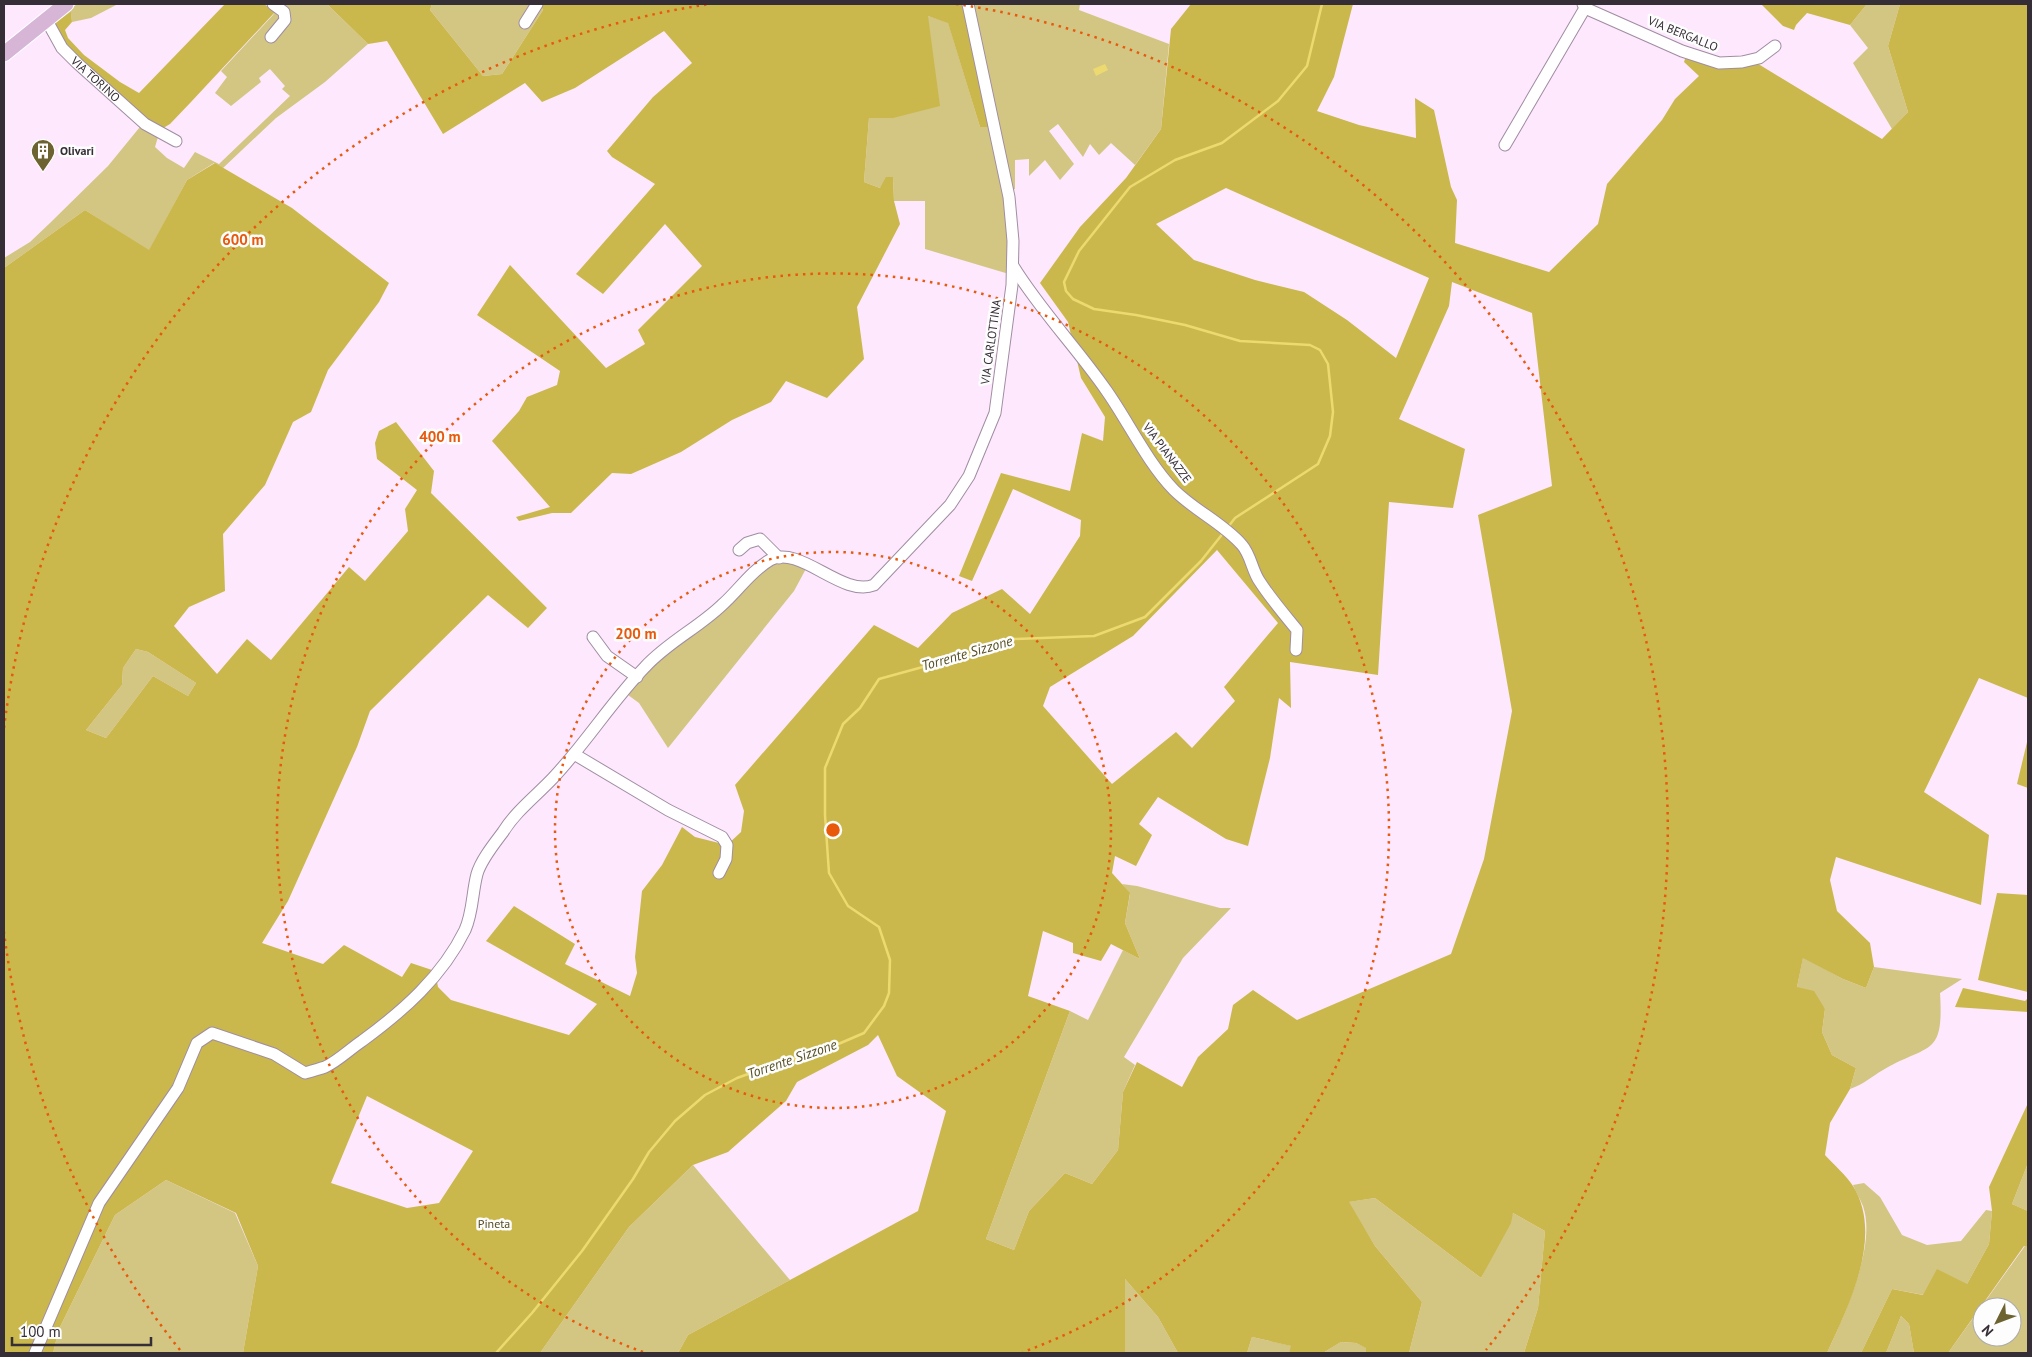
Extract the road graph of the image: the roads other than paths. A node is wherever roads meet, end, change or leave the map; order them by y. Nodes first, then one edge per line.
1 (66, 4) edge
2 (273, 4) edge
3 (537, 4) edge
4 (968, 4) edge
5 (1584, 6) edge
6 (46, 19) junction
7 (525, 23) dead end
8 (271, 37) dead end
9 (1775, 46) dead end
10 (4, 54) edge
11 (176, 141) dead end
12 (1505, 145) dead end
13 (1013, 266) junction
14 (739, 550) dead end
15 (779, 558) junction
16 (593, 637) dead end
17 (1296, 650) dead end
18 (637, 677) junction
19 (574, 754) junction
20 (719, 873) dead end
21 (35, 1353) edge

1 - 6 main road
2 - 8 street
3 - 7 street
4 - 13 street, VIA CARLOTTINA
5 - 9 street, VIA BERGALLO
5 - 12 street
6 - 10 main road
6 - 11 street, VIA TORINO
13 - 15 street, VIA CARLOTTINA
13 - 17 street, VIA PIANAZZE
14 - 15 street
15 - 18 street
16 - 18 street
18 - 19 street
19 - 20 street
19 - 21 street

